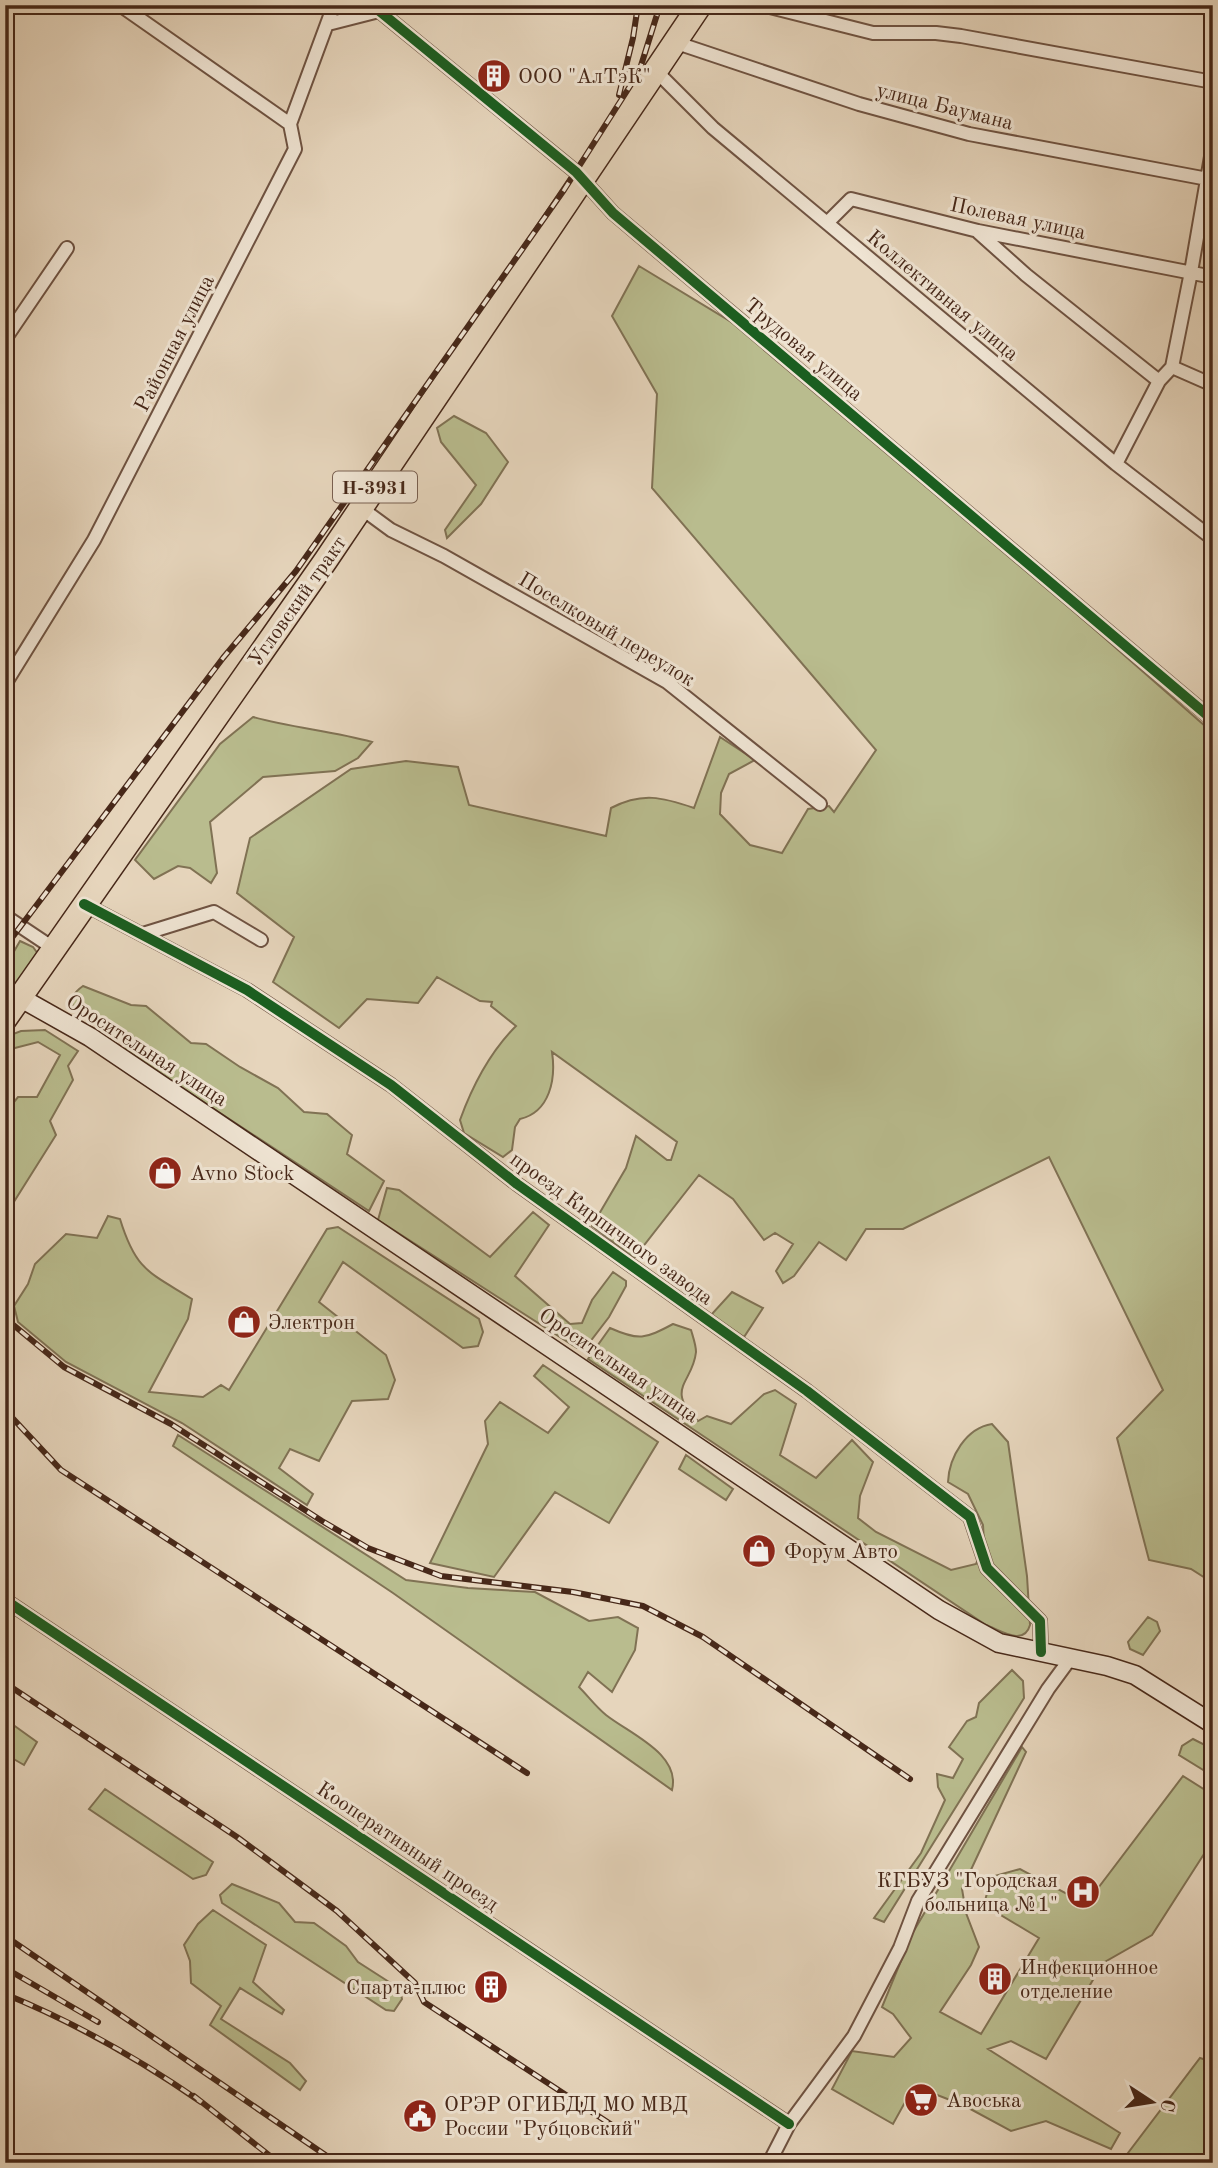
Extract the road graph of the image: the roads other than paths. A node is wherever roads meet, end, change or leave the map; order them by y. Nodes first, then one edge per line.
1 (120, 5) edge
2 (334, 5) edge
3 (700, 5) edge
4 (762, 5) edge
5 (375, 8) edge
6 (328, 24) junction
7 (674, 42) junction
8 (656, 71) junction
9 (1213, 82) edge
10 (290, 124) junction
11 (1213, 145) edge
12 (583, 180) junction
13 (1209, 180) edge
14 (827, 223) junction
15 (978, 231) junction
16 (67, 247) dead end
17 (1191, 272) junction
18 (1213, 277) edge
19 (5, 339) edge
20 (1172, 367) junction
21 (1159, 381) junction
22 (1213, 385) edge
23 (1116, 464) junction
24 (361, 508) junction
25 (1189, 522) junction
26 (1213, 525) edge
27 (1213, 539) edge
28 (5, 684) edge
29 (1213, 720) edge
30 (820, 804) dead end
31 (84, 904) junction
32 (5, 916) edge
33 (143, 934) junction
34 (261, 940) dead end
35 (43, 962) junction
36 (19, 997) junction
37 (5, 1019) edge
38 (5, 1600) edge
39 (1041, 1652) junction
40 (1070, 1659) junction
41 (1213, 1724) edge
42 (789, 2124) junction
43 (769, 2163) edge

1 - 10 street
2 - 6 street, Районная улица
3 - 7 highway, Угловский тракт / Н-3931
4 - 9 street
5 - 6 street
5 - 12 street, Трудовая улица
6 - 10 street, Районная улица
7 - 8 highway, Угловский тракт / Н-3931
7 - 13 street, улица Баумана
8 - 12 highway, Угловский тракт / Н-3931
8 - 14 street, Коллективная улица
10 - 28 street, Районная улица
11 - 13 street
12 - 24 highway, Угловский тракт / Н-3931
12 - 29 street, Трудовая улица
13 - 17 street
14 - 15 street, Полевая улица
14 - 23 street, Коллективная улица
15 - 17 street, Полевая улица
15 - 21 street
16 - 19 street
17 - 18 street, Полевая улица
17 - 20 street
20 - 21 street
20 - 22 street
21 - 23 street
23 - 25 street, Коллективная улица
24 - 30 street, Поселковый переулок
24 - 31 highway, Угловский тракт / Н-3931
25 - 26 street
25 - 27 street, Коллективная улица
31 - 33 street, проезд Кирпичного завода
31 - 35 highway, Угловский тракт / Н-3931
32 - 35 street
33 - 34 street
33 - 39 street, проезд Кирпичного завода
35 - 36 highway, Угловский тракт / Н-3931
36 - 37 highway, Угловский тракт / Н-3931
36 - 39 main road, Оросительная улица
38 - 42 street, Кооперативный проезд
39 - 40 main road, Оросительная улица
40 - 41 main road, Оросительная улица
40 - 42 street
42 - 43 street

